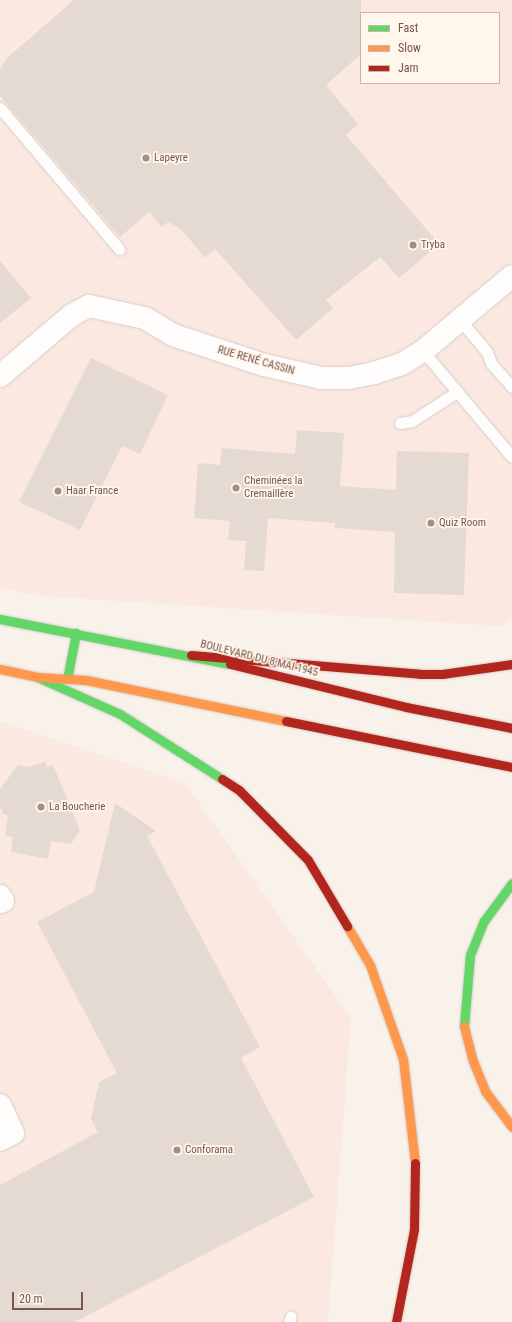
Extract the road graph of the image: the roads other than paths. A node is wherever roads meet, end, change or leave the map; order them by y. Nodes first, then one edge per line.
1 (0, 108) edge
2 (119, 249) dead end
3 (512, 276) edge
4 (460, 320) junction
5 (422, 350) junction
6 (0, 376) edge
7 (512, 387) edge
8 (457, 392) junction
9 (400, 423) dead end
10 (512, 457) edge
11 (0, 619) edge
12 (76, 633) junction
13 (191, 655) junction
14 (512, 664) edge
15 (0, 669) edge
16 (37, 677) junction
17 (67, 679) junction
18 (512, 728) edge
19 (512, 767) edge
20 (512, 883) edge
21 (0, 896) edge
22 (0, 902) edge
23 (0, 1105) edge
24 (512, 1127) edge
25 (0, 1140) edge
26 (396, 1322) edge

1 - 2 lane
3 - 4 street, RUE RENÉ CASSIN
4 - 5 street, RUE RENÉ CASSIN
4 - 7 lane
5 - 6 street, RUE RENÉ CASSIN
5 - 8 lane
8 - 9 lane
8 - 10 lane
11 - 12 main road, BOULEVARD DU 8 MAI 1945
12 - 13 main road, BOULEVARD DU 8 MAI 1945
12 - 17 main road
13 - 14 main road
13 - 18 main road, BOULEVARD DU 8 MAI 1945
15 - 16 main road
16 - 17 main road
16 - 26 main road
17 - 19 main road
20 - 24 main road
21 - 22 street
23 - 25 street

